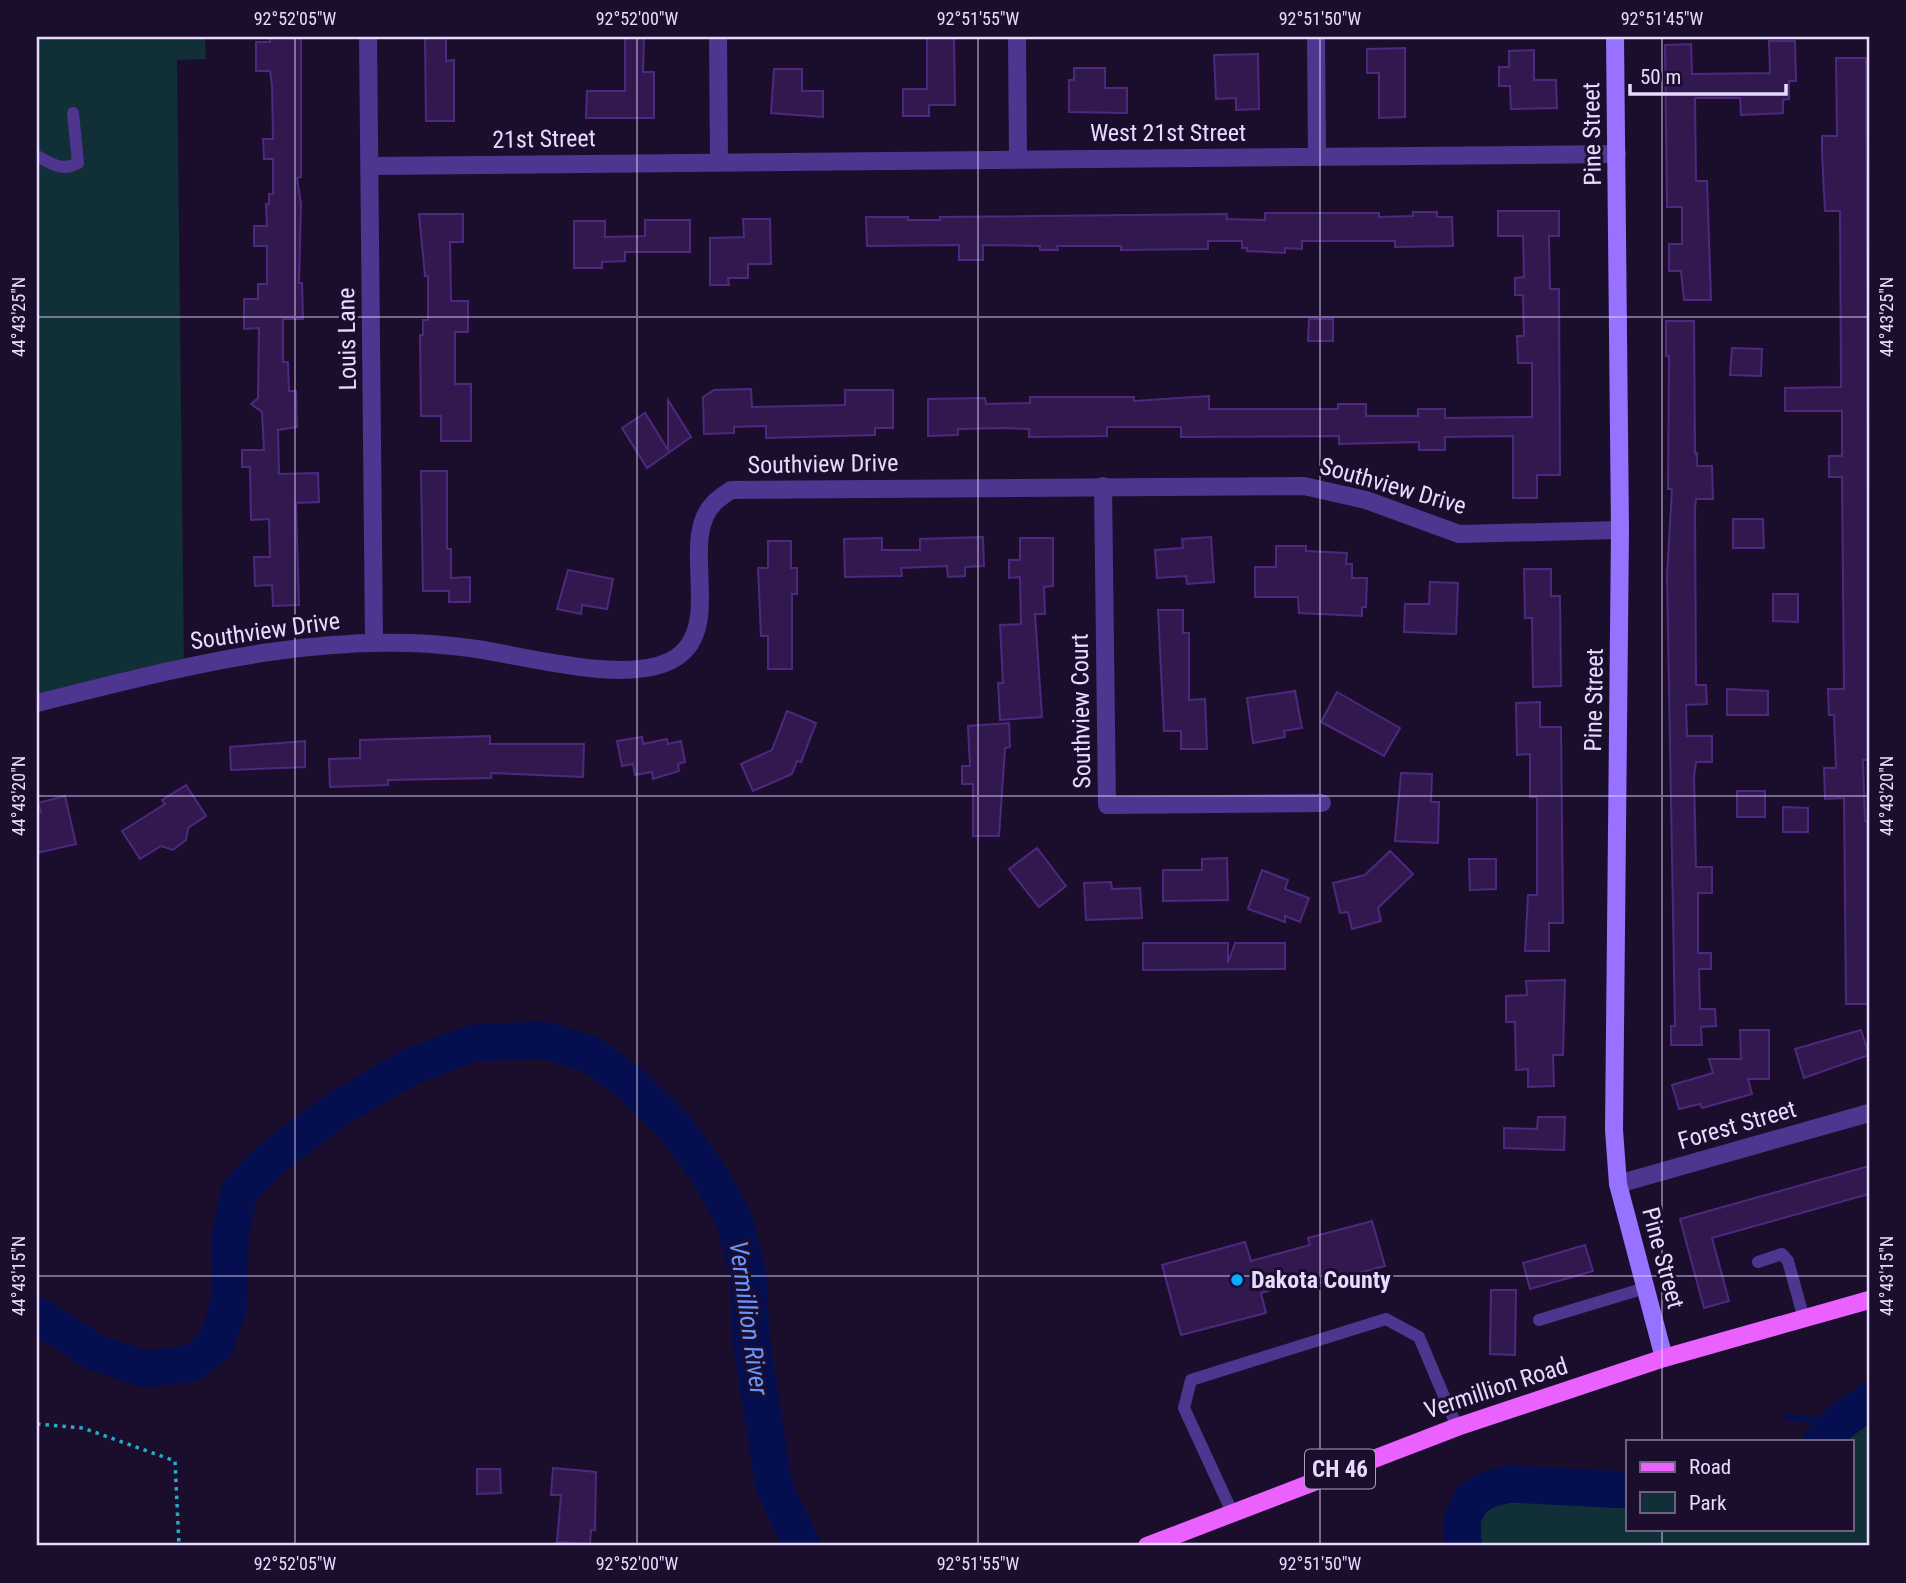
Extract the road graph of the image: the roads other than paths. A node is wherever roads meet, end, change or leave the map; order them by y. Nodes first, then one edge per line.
1 (368, 37) edge
2 (718, 37) edge
3 (1017, 37) edge
4 (1316, 37) edge
5 (1615, 37) edge
6 (72, 113) dead end
7 (1617, 154) junction
8 (37, 156) edge
9 (1317, 157) junction
10 (1018, 159) junction
11 (719, 162) junction
12 (370, 166) junction
13 (1103, 486) junction
14 (1620, 530) junction
15 (374, 641) junction
16 (37, 703) edge
17 (1322, 803) dead end
18 (1869, 1113) edge
19 (1618, 1184) junction
20 (1758, 1262) dead end
21 (1646, 1288) junction
22 (1869, 1300) edge
23 (1804, 1319) junction
24 (1539, 1320) dead end
25 (1664, 1358) junction
26 (1457, 1427) junction
27 (1232, 1512) junction
28 (1147, 1546) edge

1 - 12 street, Louis Lane
2 - 11 street
3 - 10 street
4 - 9 street
5 - 7 street, Pine Street
6 - 8 lane
7 - 9 street, West 21st Street
7 - 14 street, Pine Street
9 - 10 street, West 21st Street
10 - 11 street, West 21st Street
11 - 12 street, 21st Street
12 - 15 street, Louis Lane
13 - 14 street, Southview Drive
13 - 15 street, Southview Drive
13 - 17 street, Southview Court
14 - 19 street, Pine Street
15 - 16 street, Southview Drive
18 - 19 street, Forest Street
19 - 21 street, Pine Street
20 - 23 lane
21 - 24 lane
21 - 25 street, Pine Street
22 - 23 main road, Vermillion Road / CH 46
23 - 25 main road, Vermillion Road / CH 46
25 - 26 main road, Vermillion Road / CH 46
26 - 27 main road, Vermillion Road / CH 46
26 - 27 lane
27 - 28 main road, Vermillion Road / CH 46

